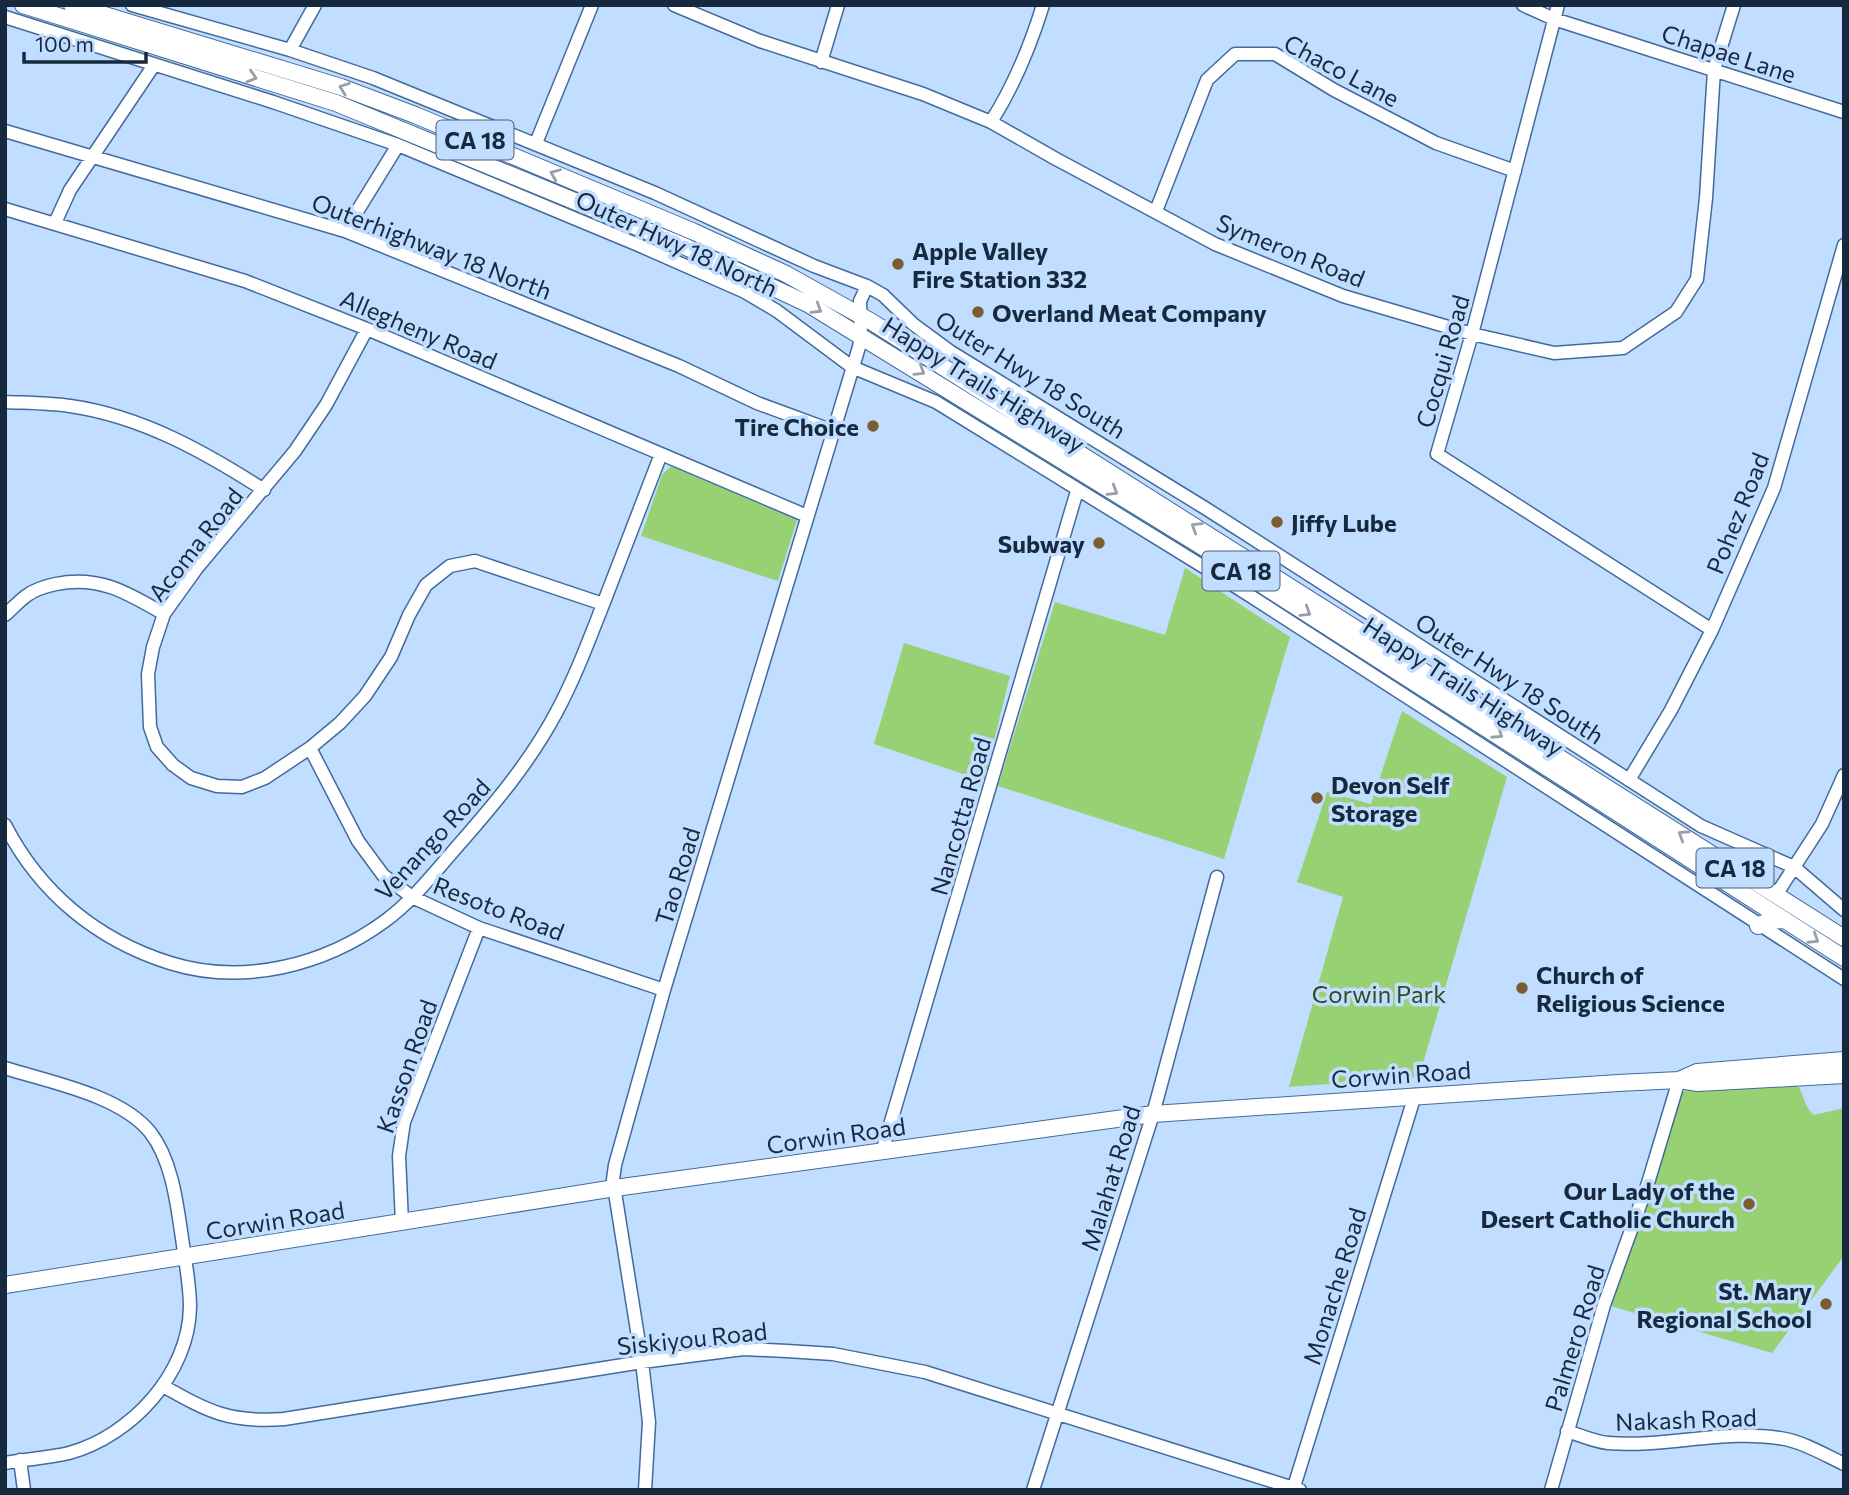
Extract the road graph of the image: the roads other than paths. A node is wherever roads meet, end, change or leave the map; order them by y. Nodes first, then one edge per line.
1 (23, 5) edge
2 (72, 5) edge
3 (132, 5) edge
4 (315, 5) edge
5 (592, 5) edge
6 (674, 5) edge
7 (838, 5) edge
8 (1043, 5) edge
9 (1523, 5) edge
10 (1558, 5) edge
11 (1734, 5) edge
12 (5, 17) edge
13 (1554, 19) junction
14 (290, 50) junction
15 (821, 62) junction
16 (154, 65) junction
17 (1714, 70) junction
18 (1844, 112) edge
19 (992, 121) junction
20 (5, 131) edge
21 (536, 143) junction
22 (398, 145) junction
23 (91, 157) junction
24 (1515, 171) junction
25 (5, 209) edge
26 (1156, 211) junction
27 (55, 223) junction
28 (345, 231) junction
29 (1844, 245) edge
30 (867, 286) junction
31 (861, 315) junction
32 (367, 329) junction
33 (1472, 334) junction
34 (861, 336) junction
35 (852, 367) junction
36 (5, 402) edge
37 (833, 430) junction
38 (661, 454) junction
39 (264, 490) junction
40 (1077, 491) junction
41 (807, 516) junction
42 (603, 604) junction
43 (164, 614) junction
44 (5, 615) edge
45 (1712, 630) junction
46 (310, 748) junction
47 (1844, 775) edge
48 (1629, 780) junction
49 (5, 825) edge
50 (1693, 860) junction
51 (1794, 867) junction
52 (1217, 877) dead end
53 (1776, 895) junction
54 (412, 897) junction
55 (1844, 910) edge
56 (1784, 920) junction
57 (1758, 926) junction
58 (479, 928) junction
59 (1844, 938) edge
60 (1844, 958) edge
61 (1844, 979) edge
62 (664, 990) junction
63 (1844, 1060) edge
64 (5, 1068) edge
65 (1844, 1075) edge
66 (1679, 1080) junction
67 (1415, 1095) junction
68 (1153, 1114) junction
69 (882, 1152) junction
70 (615, 1188) junction
71 (402, 1223) junction
72 (185, 1257) junction
73 (5, 1285) edge
74 (642, 1362) junction
75 (163, 1386) junction
76 (1058, 1413) junction
77 (1567, 1431) junction
78 (20, 1460) junction
79 (5, 1463) edge
80 (1844, 1464) edge
81 (1296, 1489) edge
82 (24, 1490) edge
83 (645, 1490) edge
84 (1034, 1490) edge
85 (1550, 1490) edge

1 -> 34 main road, Happy Trails Highway / CA 18
31 -> 2 main road, Happy Trails Highway / CA 18
3 - 14 street, Outer Hwy 18 South
4 - 14 street
5 - 21 street
6 - 15 street, Symeron Road
7 - 15 street
8 - 19 street
9 - 13 street, Chapae Lane
10 - 13 street, Cocqui Road
11 - 17 street, Symeron Road
12 - 16 street, Outer Hwy 18 North
13 - 17 street, Chapae Lane
13 - 24 street, Cocqui Road
14 - 21 street, Outer Hwy 18 South
15 - 19 street, Symeron Road
16 - 22 street, Outer Hwy 18 North
16 - 23 street
17 - 18 street, Chapae Lane
17 - 33 street, Symeron Road
19 - 26 street, Symeron Road
20 - 23 street, Outerhighway 18 North
21 - 30 street, Outer Hwy 18 South
22 - 28 street
22 - 35 street, Outer Hwy 18 North
23 - 27 street
23 - 28 street, Outerhighway 18 North
24 - 26 street, Chaco Lane
24 - 33 street, Cocqui Road
25 - 27 street, Allegheny Road
26 - 33 street, Symeron Road
27 - 32 street, Allegheny Road
28 - 37 street, Outerhighway 18 North
29 - 45 street, Pohez Road
30 - 31 street, Tao Road
30 - 48 street, Outer Hwy 18 South
31 - 34 street, Tao Road
53 -> 31 main road, Happy Trails Highway / CA 18
32 - 38 street, Allegheny Road
32 - 39 street, Acoma Road
33 - 45 street, Cocqui Road
34 - 35 street, Tao Road
34 -> 50 main road, Happy Trails Highway / CA 18
35 - 37 street, Tao Road
35 - 40 street, Outer Hwy 18 North
36 - 39 street
37 - 41 street, Tao Road
38 - 41 street, Allegheny Road
38 - 42 street, Venango Road
39 - 43 street, Acoma Road
40 - 57 street, Outer Hwy 18 North
40 - 69 street, Nancotta Road
41 - 62 street, Tao Road
42 - 46 street, Acoma Road
42 - 54 street, Venango Road
43 - 44 street
43 - 46 street, Acoma Road
45 - 48 street, Pohez Road
46 - 54 street, Resoto Road
47 - 51 street
48 - 51 street, Outer Hwy 18 South
49 - 54 street, Venango Road
50 - 53 main road
50 - 56 main road, Happy Trails Highway / CA 18
51 - 53 street
51 - 55 street, Outer Hwy 18 South
52 - 68 street, Malahat Road
53 - 59 main road, Happy Trails Highway / CA 18
54 - 58 street, Resoto Road
56 - 57 main road
56 -> 60 main road, Happy Trails Highway / CA 18
57 - 61 street, Outer Hwy 18 North
58 - 62 street, Resoto Road
58 - 71 street, Kasson Road
62 - 70 street, Tao Road
63 - 66 main road, Corwin Road
64 - 72 street
65 - 66 main road, Corwin Road
66 - 67 main road, Corwin Road
66 - 77 street, Palmero Road
67 - 68 main road, Corwin Road
67 - 81 street, Monache Road
68 - 69 main road, Corwin Road
68 - 76 street, Malahat Road
69 - 70 main road, Corwin Road
70 - 71 main road, Corwin Road
70 - 74 street, Tao Road
71 - 72 main road, Corwin Road
72 - 73 main road, Corwin Road
72 - 75 street
74 - 75 street, Siskiyou Road
74 - 76 street, Siskiyou Road
74 - 83 street, Tao Road
75 - 78 street
76 - 81 street, Siskiyou Road
76 - 84 street, Malahat Road
77 - 80 street, Nakash Road
77 - 85 street, Palmero Road
78 - 79 street
78 - 82 street

